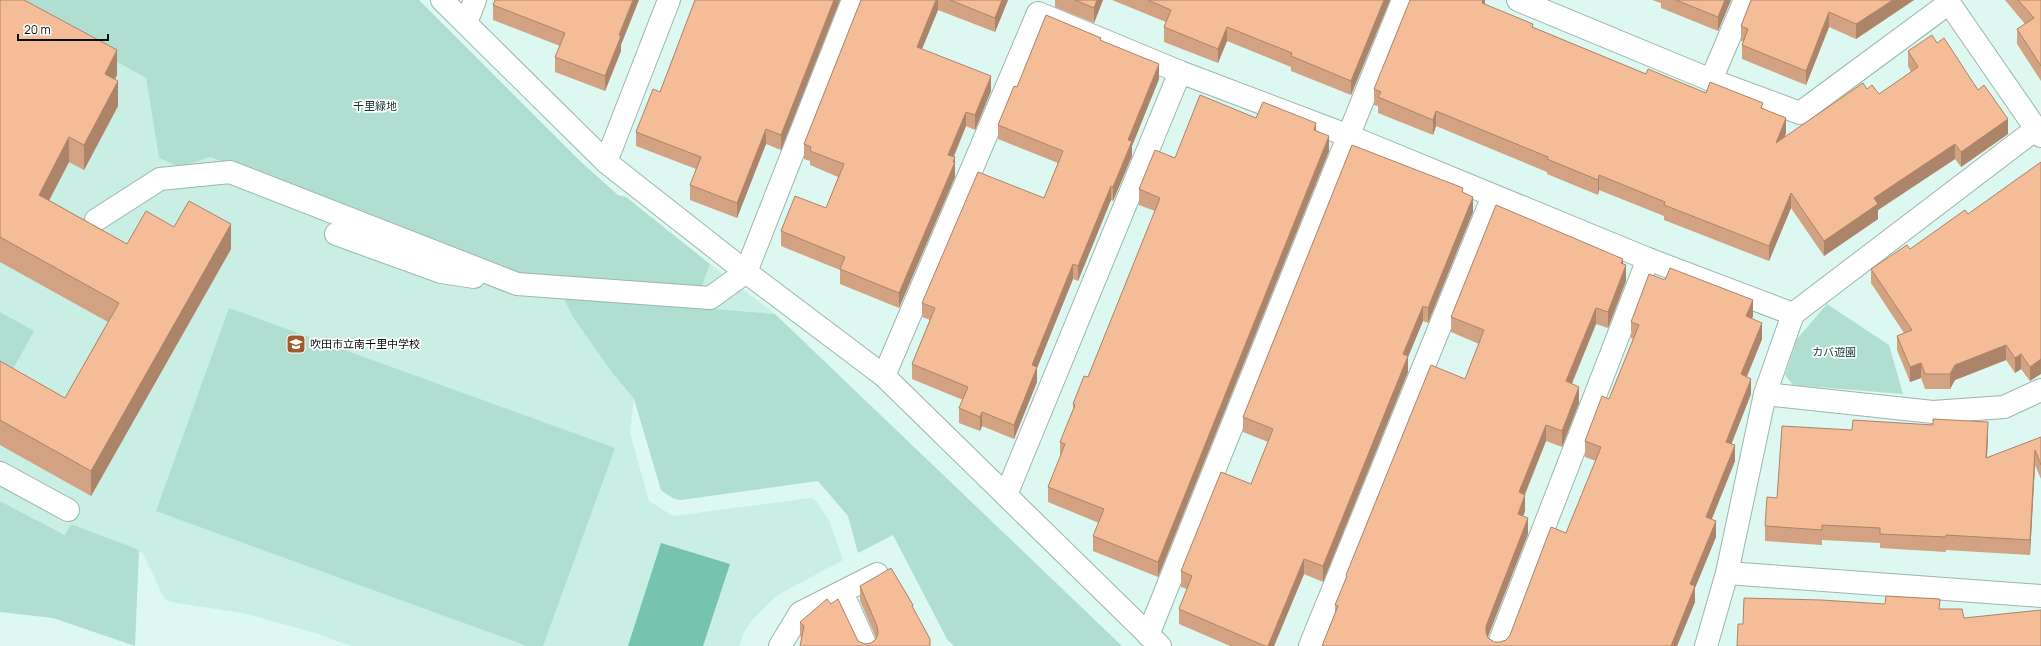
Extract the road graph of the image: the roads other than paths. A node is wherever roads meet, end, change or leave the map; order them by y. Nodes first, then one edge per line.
1 (442, 0) edge
2 (475, 0) edge
3 (669, 0) edge
4 (852, 0) edge
5 (1404, 0) edge
6 (1518, 0) edge
7 (1745, 0) edge
8 (1948, 2) edge
9 (1566, 9) edge
10 (466, 23) junction
11 (1180, 72) junction
12 (1711, 80) junction
13 (2038, 132) edge
14 (1349, 136) junction
15 (606, 162) junction
16 (1493, 196) junction
17 (96, 220) dead end
18 (336, 234) dead end
19 (1648, 259) junction
20 (746, 272) junction
21 (517, 284) junction
22 (1793, 314) junction
23 (884, 376) junction
24 (2041, 390) edge
25 (1765, 394) junction
26 (0, 473) edge
27 (1006, 496) junction
28 (68, 510) dead end
29 (1727, 573) junction
30 (877, 574) edge
31 (842, 592) junction
32 (2041, 596) edge
33 (1154, 641) edge
34 (780, 646) edge
35 (866, 646) edge
36 (1310, 646) edge
37 (1498, 646) edge
38 (1706, 646) edge

1 - 10 street
2 - 10 street
3 - 15 street
4 - 20 street
5 - 14 street
6 - 9 street
7 - 12 street
8 - 12 street
8 - 13 street
9 - 12 street
10 - 15 street
11 - 14 street
11 - 23 street
11 - 27 street
13 - 22 street
14 - 16 street
14 - 33 street
15 - 20 street
16 - 19 street
16 - 36 street
17 - 21 street
18 - 21 street
19 - 22 street
19 - 37 street
20 - 21 street
20 - 23 street
22 - 25 street
23 - 27 street
24 - 25 street
25 - 29 street
26 - 28 street
27 - 33 street
29 - 32 street
29 - 38 street
30 - 31 street
31 - 34 street
31 - 35 street

